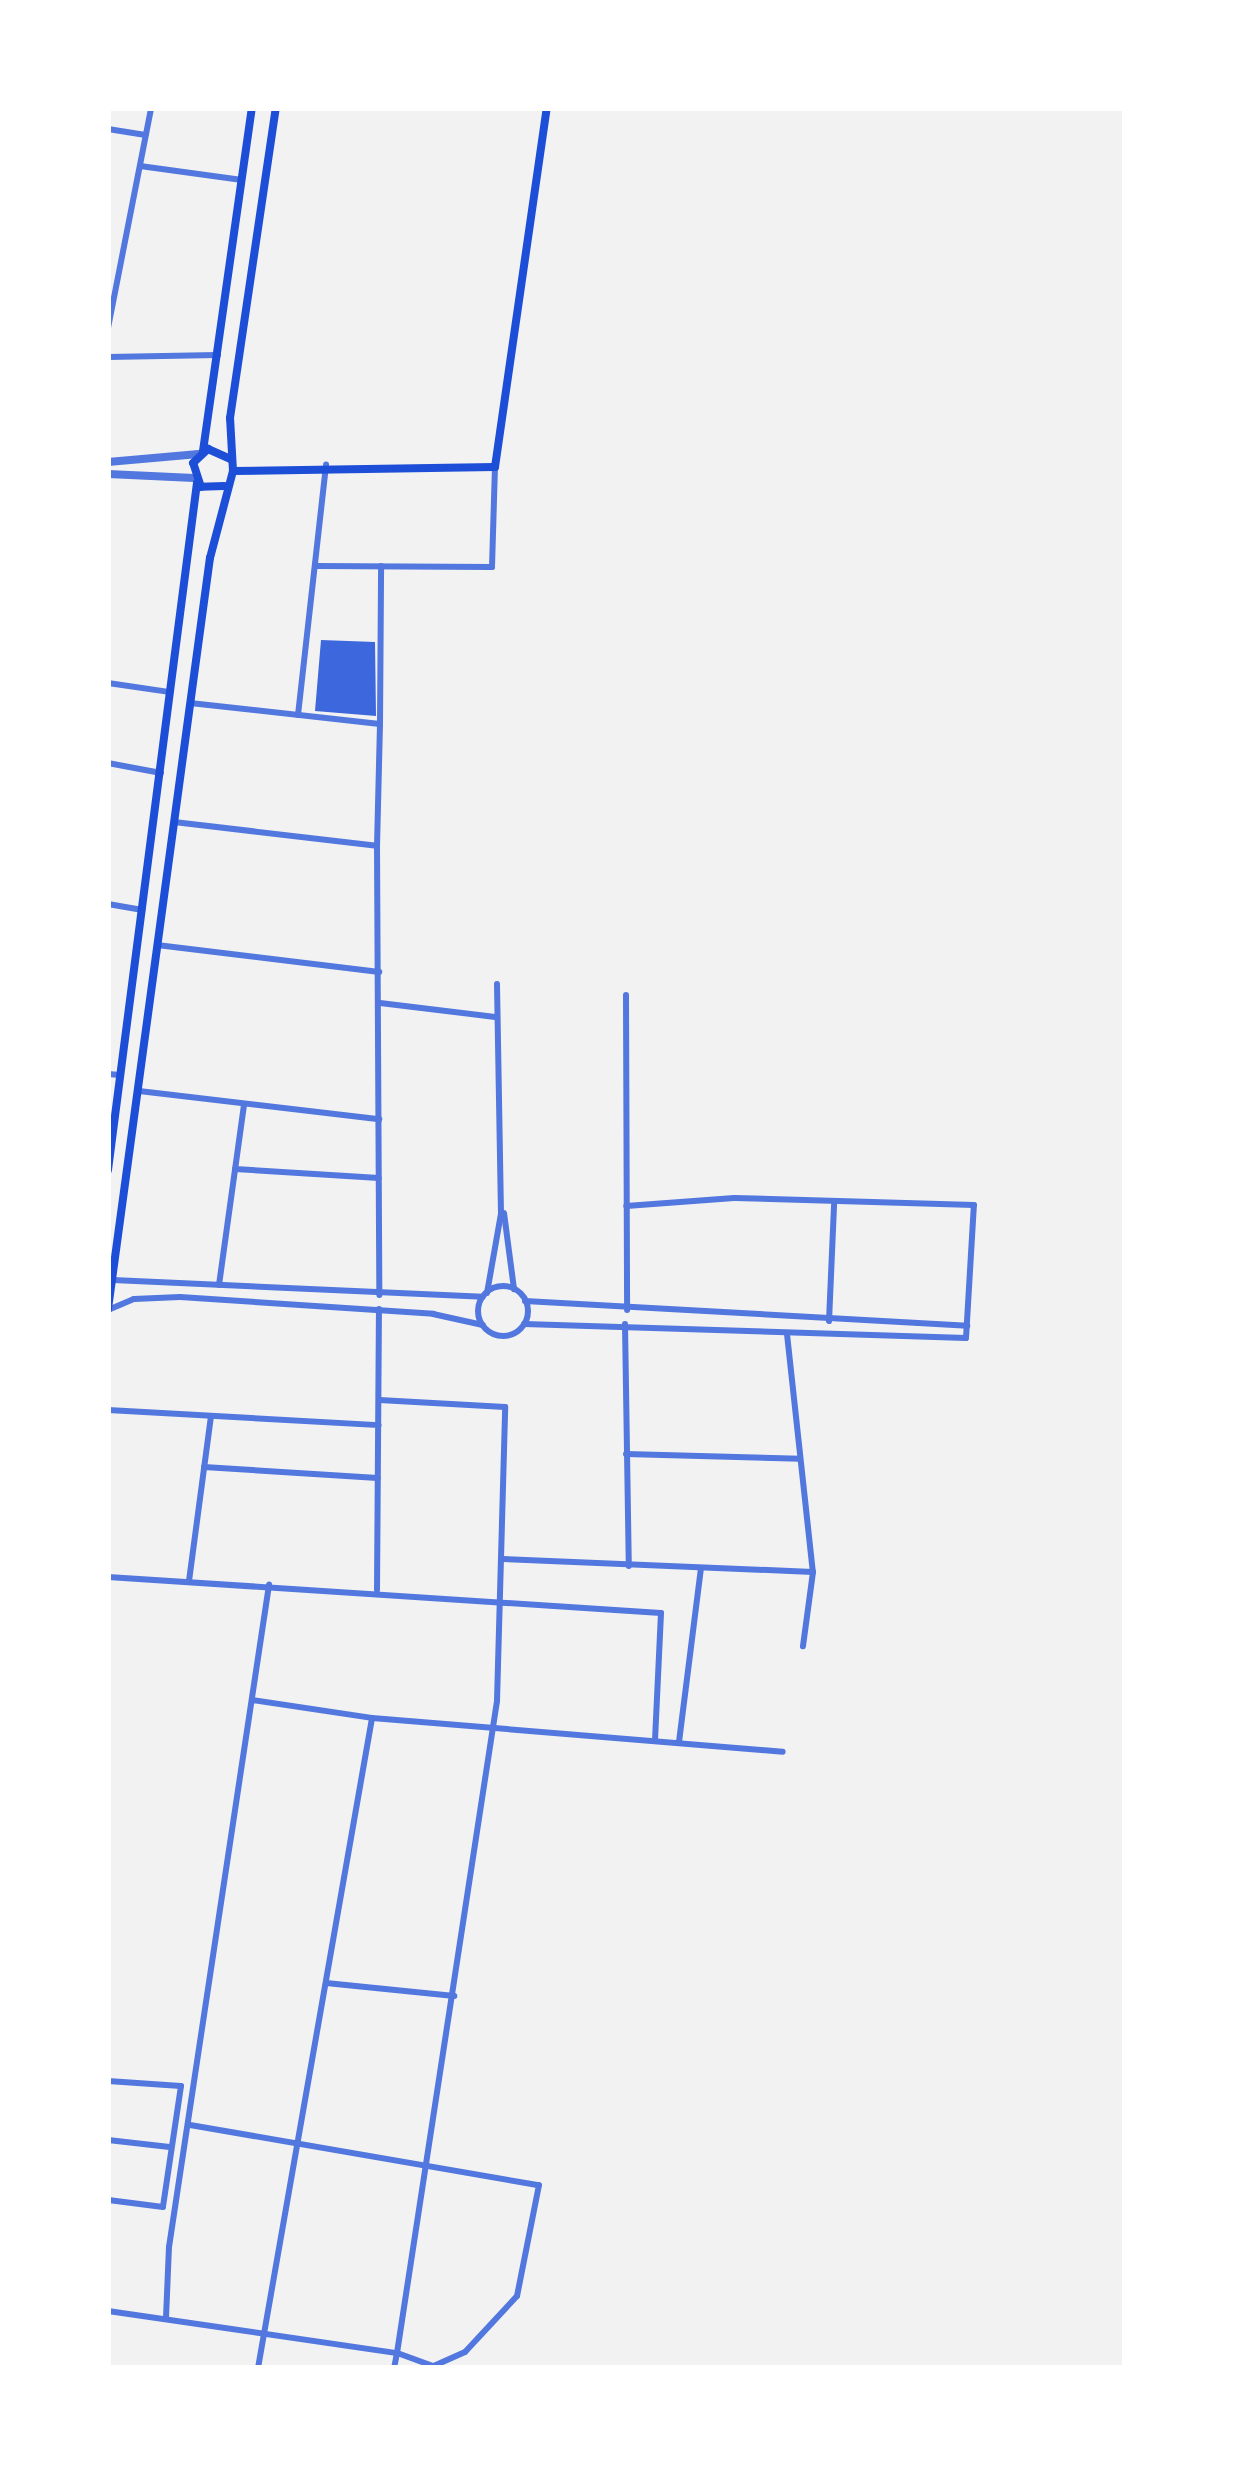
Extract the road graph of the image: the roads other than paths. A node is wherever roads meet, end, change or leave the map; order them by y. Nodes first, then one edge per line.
1 (151, 108) edge
2 (252, 108) edge
3 (276, 108) edge
4 (547, 108) edge
5 (108, 129) edge
6 (146, 135) junction
7 (140, 166) junction
8 (242, 180) junction
9 (108, 328) edge
10 (218, 355) junction
11 (108, 357) edge
12 (201, 452) junction
13 (108, 462) edge
14 (232, 465) junction
15 (326, 465) junction
16 (495, 467) junction
17 (108, 474) edge
18 (195, 481) junction
19 (226, 485) junction
20 (315, 566) junction
21 (381, 566) junction
22 (108, 683) edge
23 (172, 693) junction
24 (190, 703) junction
25 (298, 715) junction
26 (380, 724) junction
27 (108, 764) edge
28 (161, 773) junction
29 (174, 822) junction
30 (377, 846) junction
31 (108, 904) edge
32 (142, 910) junction
33 (157, 944) junction
34 (380, 972) junction
35 (497, 984) dead end
36 (626, 995) dead end
37 (380, 1003) junction
38 (497, 1018) junction
39 (108, 1074) edge
40 (120, 1075) junction
41 (137, 1090) junction
42 (244, 1104) junction
43 (380, 1119) junction
44 (235, 1169) junction
45 (108, 1170) edge
46 (379, 1178) junction
47 (500, 1186) junction
48 (834, 1203) junction
49 (626, 1206) junction
50 (110, 1278) edge
51 (219, 1285) junction
52 (514, 1290) junction
53 (379, 1295) junction
54 (485, 1295) junction
55 (525, 1301) junction
56 (108, 1305) edge
57 (379, 1309) junction
58 (627, 1312) junction
59 (830, 1321) junction
60 (524, 1324) junction
61 (625, 1324) junction
62 (483, 1325) junction
63 (967, 1326) junction
64 (787, 1333) junction
65 (379, 1400) junction
66 (108, 1410) edge
67 (211, 1416) junction
68 (379, 1426) junction
69 (626, 1454) junction
70 (800, 1459) junction
71 (204, 1466) junction
72 (378, 1478) junction
73 (502, 1559) junction
74 (629, 1567) junction
75 (701, 1569) junction
76 (813, 1573) junction
77 (108, 1577) edge
78 (189, 1581) junction
79 (269, 1585) junction
80 (376, 1590) junction
81 (501, 1600) junction
82 (803, 1646) dead end
83 (252, 1700) junction
84 (372, 1718) junction
85 (494, 1726) junction
86 (655, 1740) junction
87 (679, 1742) junction
88 (783, 1752) dead end
89 (326, 1983) junction
90 (454, 1996) junction
91 (108, 2081) edge
92 (190, 2125) junction
93 (108, 2140) edge
94 (172, 2147) junction
95 (300, 2148) junction
96 (426, 2163) junction
97 (108, 2200) edge
98 (108, 2311) edge
99 (166, 2318) junction
100 (266, 2332) junction
101 (397, 2353) junction
102 (258, 2368) edge
103 (394, 2368) edge

1 - 6 street
2 - 8 main road
3 - 14 main road
4 - 16 main road
5 - 6 street
6 - 7 street
7 - 8 street
7 - 9 street
8 - 10 main road
10 - 11 street
10 - 12 main road
12 - 13 street
12 - 14 main road
12 - 18 main road
14 - 15 main road
14 - 19 main road
15 - 16 main road
15 - 20 street
16 - 21 street
17 - 18 street
18 - 19 main road
18 - 23 main road
19 - 24 main road
20 - 21 street
20 - 25 street
21 - 26 street
22 - 23 street
23 - 28 main road
24 - 25 street
24 - 29 main road
25 - 26 street
26 - 30 street
27 - 28 street
28 - 32 main road
29 - 30 street
29 - 33 main road
30 - 34 street
31 - 32 street
32 - 40 main road
33 - 34 street
33 - 41 main road
34 - 37 street
35 - 38 street
36 - 49 street
37 - 38 street
37 - 43 street
38 - 47 street
39 - 40 street
40 - 45 main road
41 - 42 street
41 - 50 main road
42 - 43 street
42 - 44 street
43 - 46 street
44 - 46 street
44 - 51 street
46 - 53 street
47 - 52 street
47 - 54 street
48 - 49 street
48 - 59 street
48 - 63 street
49 - 58 street
50 - 51 street
50 - 56 main road
51 - 53 street
52 - 54 street
52 - 55 street
53 - 54 street
54 - 62 street
55 - 58 street
55 - 60 street
56 - 57 street
57 - 62 street
57 - 65 street
58 - 59 street
59 - 63 street
60 - 61 street
60 - 62 street
61 - 64 street
61 - 69 street
63 - 64 street
64 - 70 street
65 - 68 street
65 - 73 street
66 - 67 street
67 - 68 street
67 - 71 street
68 - 72 street
69 - 70 street
69 - 74 street
70 - 76 street
71 - 72 street
71 - 78 street
72 - 80 street
73 - 74 street
73 - 81 street
74 - 75 street
75 - 76 street
75 - 87 street
76 - 82 street
77 - 78 street
78 - 79 street
79 - 80 street
79 - 83 street
80 - 81 street
81 - 85 street
81 - 86 street
83 - 84 street
83 - 92 street
84 - 85 street
84 - 89 street
85 - 86 street
85 - 90 street
86 - 87 street
87 - 88 street
89 - 90 street
89 - 95 street
90 - 96 street
91 - 94 street
92 - 95 street
92 - 99 street
93 - 94 street
94 - 97 street
95 - 96 street
95 - 100 street
96 - 101 street
96 - 101 street
98 - 99 street
99 - 100 street
100 - 101 street
100 - 102 street
101 - 103 street

